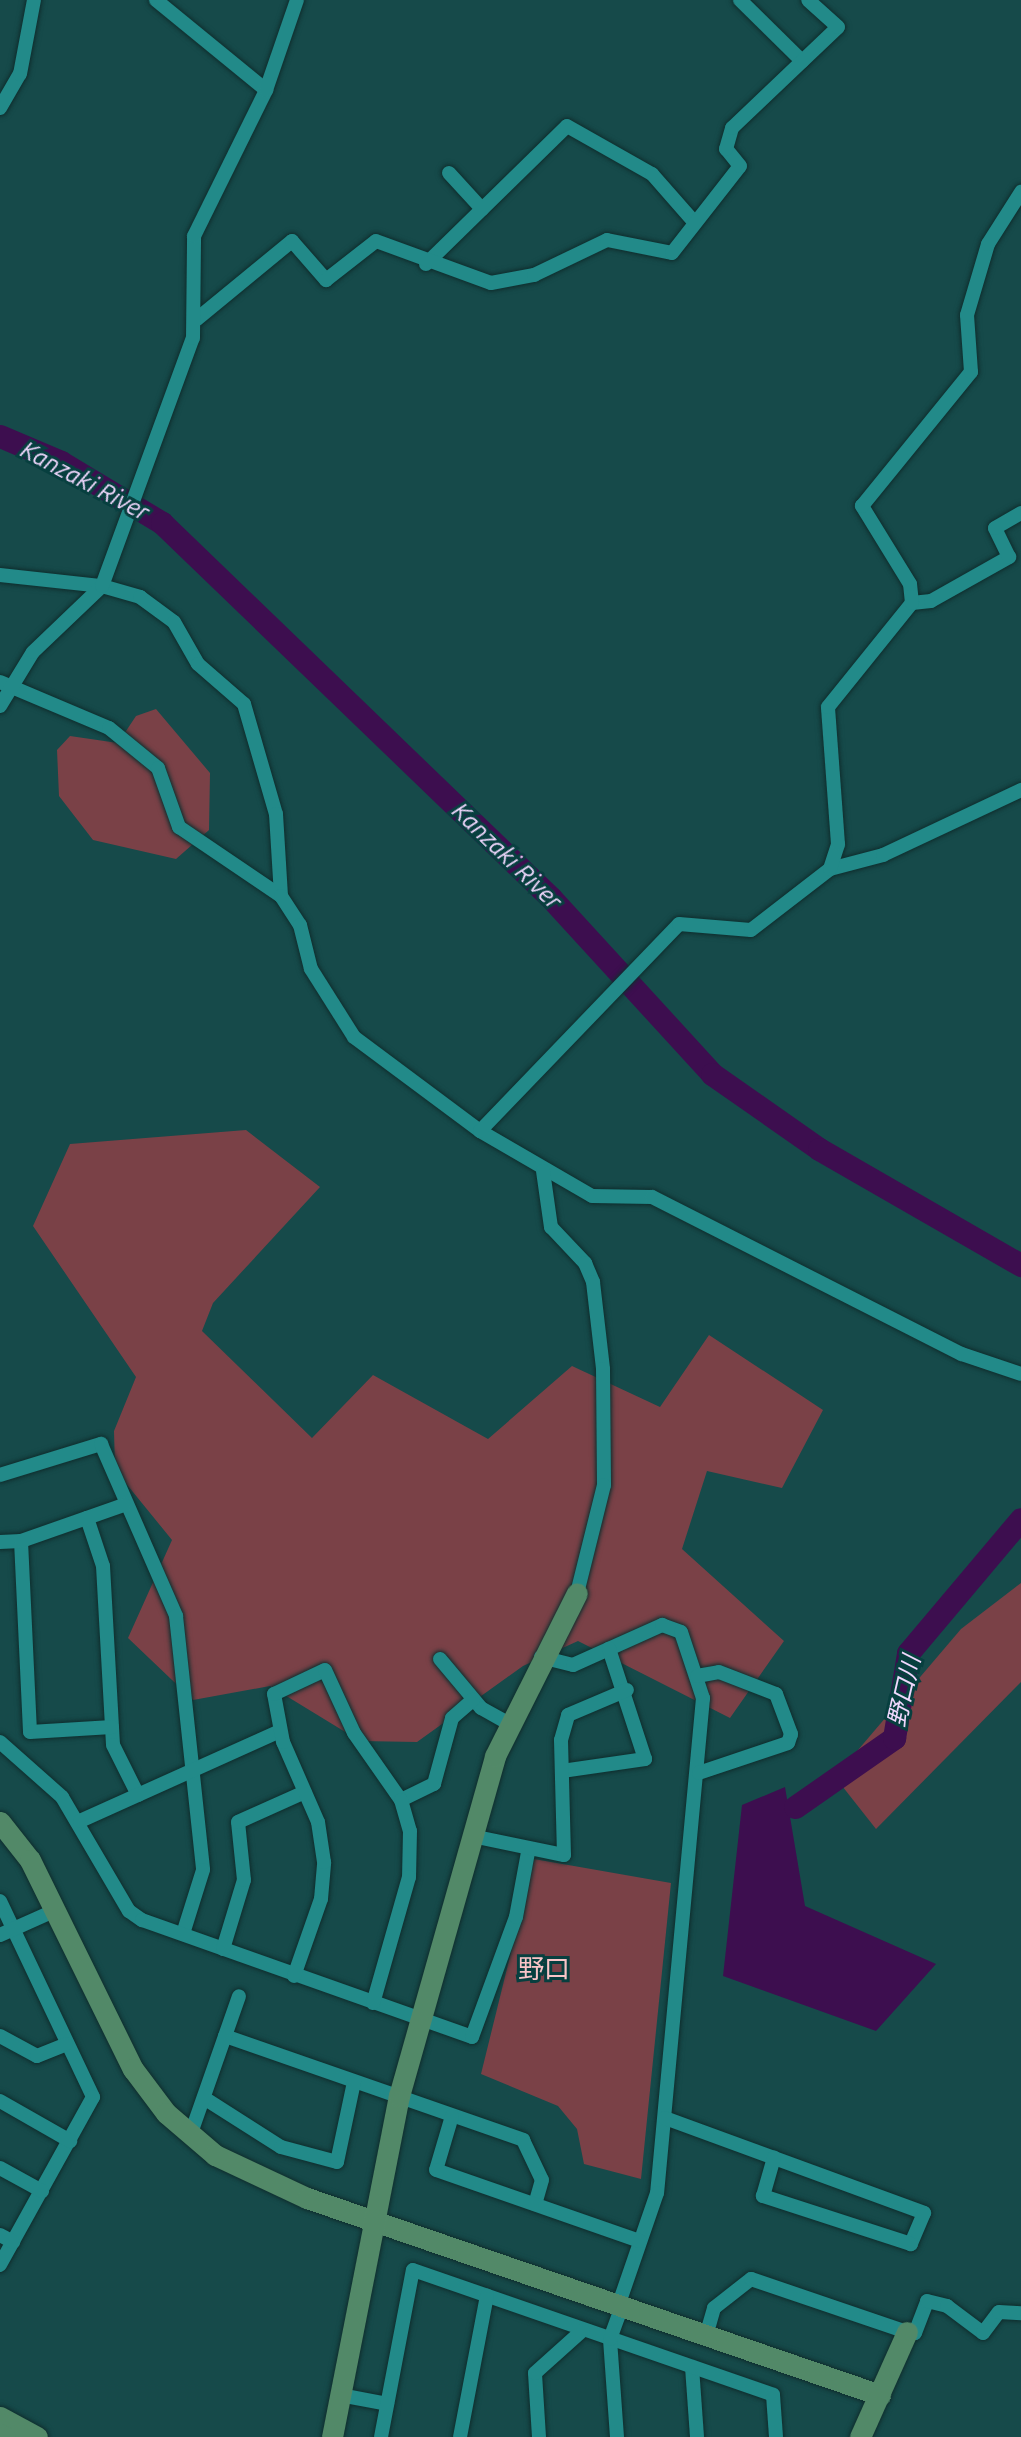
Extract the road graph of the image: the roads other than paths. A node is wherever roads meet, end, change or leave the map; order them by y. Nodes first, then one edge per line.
1 (34, 0) edge
2 (156, 0) edge
3 (297, 0) edge
4 (740, 0) edge
5 (808, 0) edge
6 (802, 61) junction
7 (266, 89) junction
8 (0, 108) edge
9 (449, 173) dead end
10 (1021, 192) edge
11 (482, 209) junction
12 (695, 223) junction
13 (426, 264) junction
14 (197, 319) junction
15 (1021, 513) edge
16 (0, 575) edge
17 (102, 586) junction
18 (912, 603) junction
19 (6, 685) edge
20 (0, 706) edge
21 (1021, 790) edge
22 (830, 869) junction
23 (281, 896) junction
24 (480, 1131) junction
25 (543, 1171) junction
26 (1021, 1374) edge
27 (0, 1475) edge
28 (124, 1505) junction
29 (87, 1518) junction
30 (21, 1541) junction
31 (0, 1542) edge
32 (577, 1593) joint
33 (609, 1649) junction
34 (541, 1657) junction
35 (440, 1658) dead end
36 (698, 1676) junction
37 (626, 1690) junction
38 (473, 1700) junction
39 (508, 1723) junction
40 (112, 1727) junction
41 (280, 1731) junction
42 (0, 1742) edge
43 (189, 1771) junction
44 (562, 1772) junction
45 (699, 1773) junction
46 (305, 1791) junction
47 (138, 1795) junction
48 (401, 1800) junction
49 (80, 1821) junction
50 (0, 1822) edge
51 (472, 1836) junction
52 (527, 1852) junction
53 (0, 1901) edge
54 (56, 1910) junction
55 (14, 1929) junction
56 (183, 1934) junction
57 (0, 1936) edge
58 (223, 1949) junction
59 (294, 1976) junction
60 (239, 1996) dead end
61 (373, 2003) junction
62 (420, 2020) junction
63 (0, 2036) edge
64 (225, 2036) junction
65 (66, 2044) junction
66 (354, 2082) junction
67 (399, 2096) junction
68 (204, 2098) junction
69 (0, 2101) edge
70 (452, 2116) junction
71 (664, 2118) junction
72 (190, 2136) junction
73 (70, 2141) junction
74 (774, 2158) junction
75 (0, 2168) edge
76 (41, 2191) junction
77 (535, 2204) junction
78 (373, 2219) junction
79 (0, 2235) edge
80 (640, 2241) junction
81 (13, 2242) junction
82 (0, 2265) edge
83 (487, 2296) junction
84 (620, 2307) junction
85 (1021, 2313) edge
86 (583, 2330) junction
87 (907, 2332) junction
88 (706, 2336) junction
89 (610, 2339) junction
90 (692, 2367) junction
91 (340, 2395) junction
92 (880, 2395) junction
93 (387, 2404) junction
94 (0, 2417) edge
95 (0, 2434) edge
96 (5, 2437) edge
97 (37, 2437) edge
98 (332, 2437) edge
99 (381, 2437) edge
100 (460, 2437) edge
101 (539, 2437) edge
102 (617, 2437) edge
103 (697, 2437) edge
104 (776, 2437) edge
105 (860, 2437) edge

1 - 8 street
2 - 7 street
3 - 7 street
4 - 6 street
5 - 6 street
6 - 12 street
7 - 14 street
9 - 11 street
10 - 18 street
11 - 12 street
11 - 13 street
12 - 13 street
13 - 14 street
14 - 17 street
15 - 18 street
16 - 17 street
17 - 19 street
17 - 23 street
18 - 22 street
19 - 20 street
19 - 23 street
21 - 22 street
22 - 24 street
23 - 24 street
24 - 25 street
25 - 26 street
25 - 32 street
27 - 28 street
28 - 29 street
28 - 43 street
29 - 30 street
29 - 40 street
30 - 31 street
30 - 40 street
32 - 34 street
33 - 34 street
33 - 36 street
33 - 37 street
34 - 39 street
35 - 38 street
36 - 45 street
36 - 45 street
37 - 44 street
37 - 44 street
38 - 39 street
38 - 48 street
39 - 51 street
40 - 47 street
41 - 43 street
41 - 46 street
41 - 48 street
42 - 49 street
43 - 47 street
43 - 56 street
44 - 52 street
45 - 71 street
46 - 58 street
46 - 59 street
47 - 49 street
48 - 61 street
49 - 56 street
50 - 54 street
51 - 52 street
51 - 62 street
52 - 62 street
53 - 55 street
54 - 55 street
54 - 72 street
55 - 57 street
55 - 65 street
56 - 58 street
58 - 59 street
59 - 61 street
60 - 64 street
61 - 62 street
62 - 67 street
63 - 65 street
64 - 66 street
64 - 68 street
65 - 73 street
66 - 67 street
66 - 68 street
67 - 70 street
67 - 78 street
68 - 72 street
69 - 73 street
70 - 77 street
70 - 77 street
71 - 74 street
71 - 80 street
72 - 78 street
73 - 76 street
74 - 74 street
75 - 76 street
76 - 81 street
77 - 80 street
78 - 84 street
78 - 91 street
79 - 81 street
80 - 84 street
81 - 82 street
83 - 86 street
83 - 93 street
83 - 100 street
84 - 88 street
84 - 89 street
85 - 87 street
86 - 89 street
86 - 101 street
87 - 88 street
87 - 92 street
88 - 92 street
89 - 90 street
89 - 102 street
90 - 103 street
90 - 104 street
91 - 93 street
91 - 98 street
92 - 105 street
93 - 99 street
94 - 97 street
95 - 96 street

